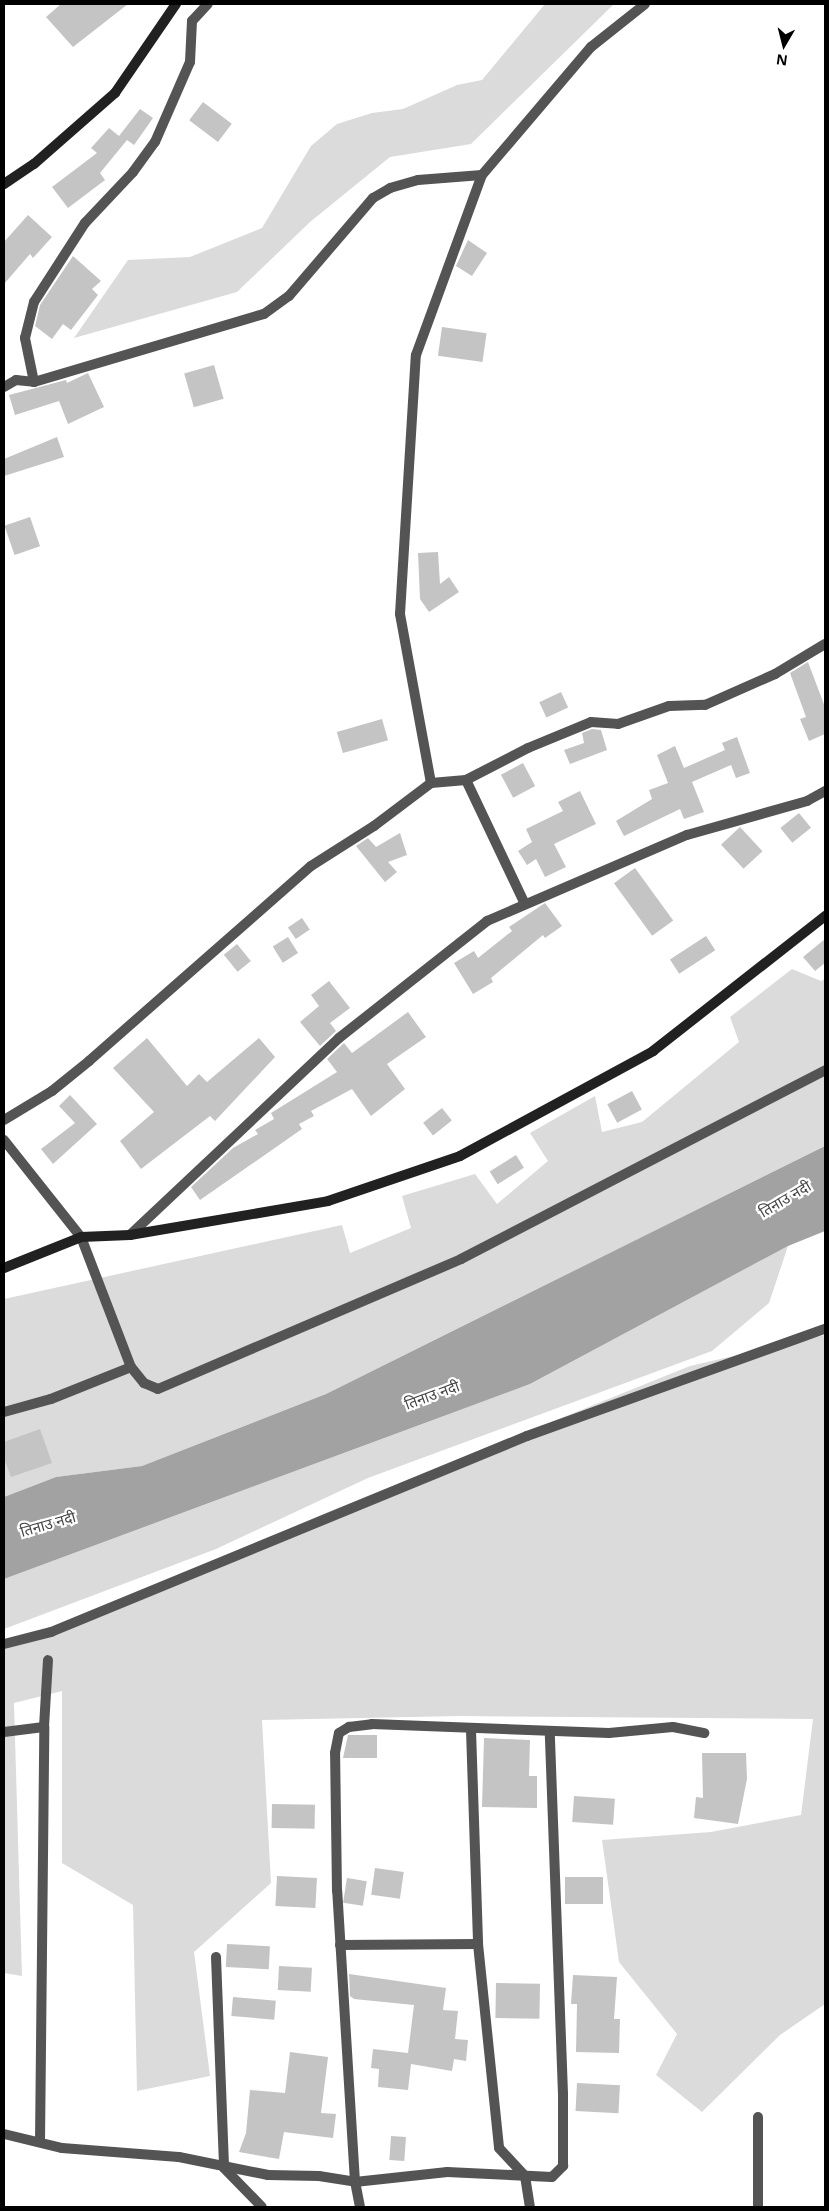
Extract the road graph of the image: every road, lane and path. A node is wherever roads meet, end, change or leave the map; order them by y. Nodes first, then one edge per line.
1 (176, 4) edge
2 (208, 4) edge
3 (645, 4) edge
4 (482, 175) junction
5 (4, 184) edge
6 (34, 382) junction
7 (4, 387) edge
8 (825, 644) edge
9 (466, 780) junction
10 (432, 783) junction
11 (825, 791) edge
12 (524, 902) junction
13 (825, 916) edge
14 (825, 1070) edge
15 (4, 1120) edge
16 (4, 1140) edge
17 (130, 1235) junction
18 (81, 1237) junction
19 (4, 1268) edge
20 (825, 1329) edge
21 (131, 1367) junction
22 (4, 1412) edge
23 (4, 1644) edge
24 (48, 1660) dead end
25 (44, 1727) junction
26 (471, 1730) junction
27 (550, 1731) junction
28 (4, 1732) edge
29 (704, 1733) dead end
30 (478, 1944) junction
31 (340, 1945) junction
32 (216, 1957) dead end
33 (758, 2117) dead end
34 (4, 2134) edge
35 (40, 2142) junction
36 (224, 2168) junction
37 (525, 2176) junction
38 (355, 2182) junction
39 (262, 2207) edge
40 (360, 2207) edge
41 (530, 2207) edge
42 (758, 2207) edge

1 - 5 street
2 - 6 street
3 - 4 street
4 - 6 street
4 - 10 street
6 - 7 street
8 - 9 street
9 - 10 street
9 - 12 street
10 - 15 street
11 - 12 street
12 - 17 street
13 - 17 street
14 - 21 street
16 - 18 street
17 - 18 street
18 - 19 street
18 - 21 street
20 - 23 street
21 - 22 street
24 - 25 street
25 - 28 street
25 - 35 street
26 - 27 street
26 - 30 street
26 - 31 street
27 - 29 street
27 - 37 street
30 - 31 street
30 - 37 street
31 - 38 street
32 - 36 street
33 - 42 street
34 - 35 street
35 - 36 street
36 - 38 street
36 - 39 street
37 - 38 street
37 - 41 street
38 - 40 street

